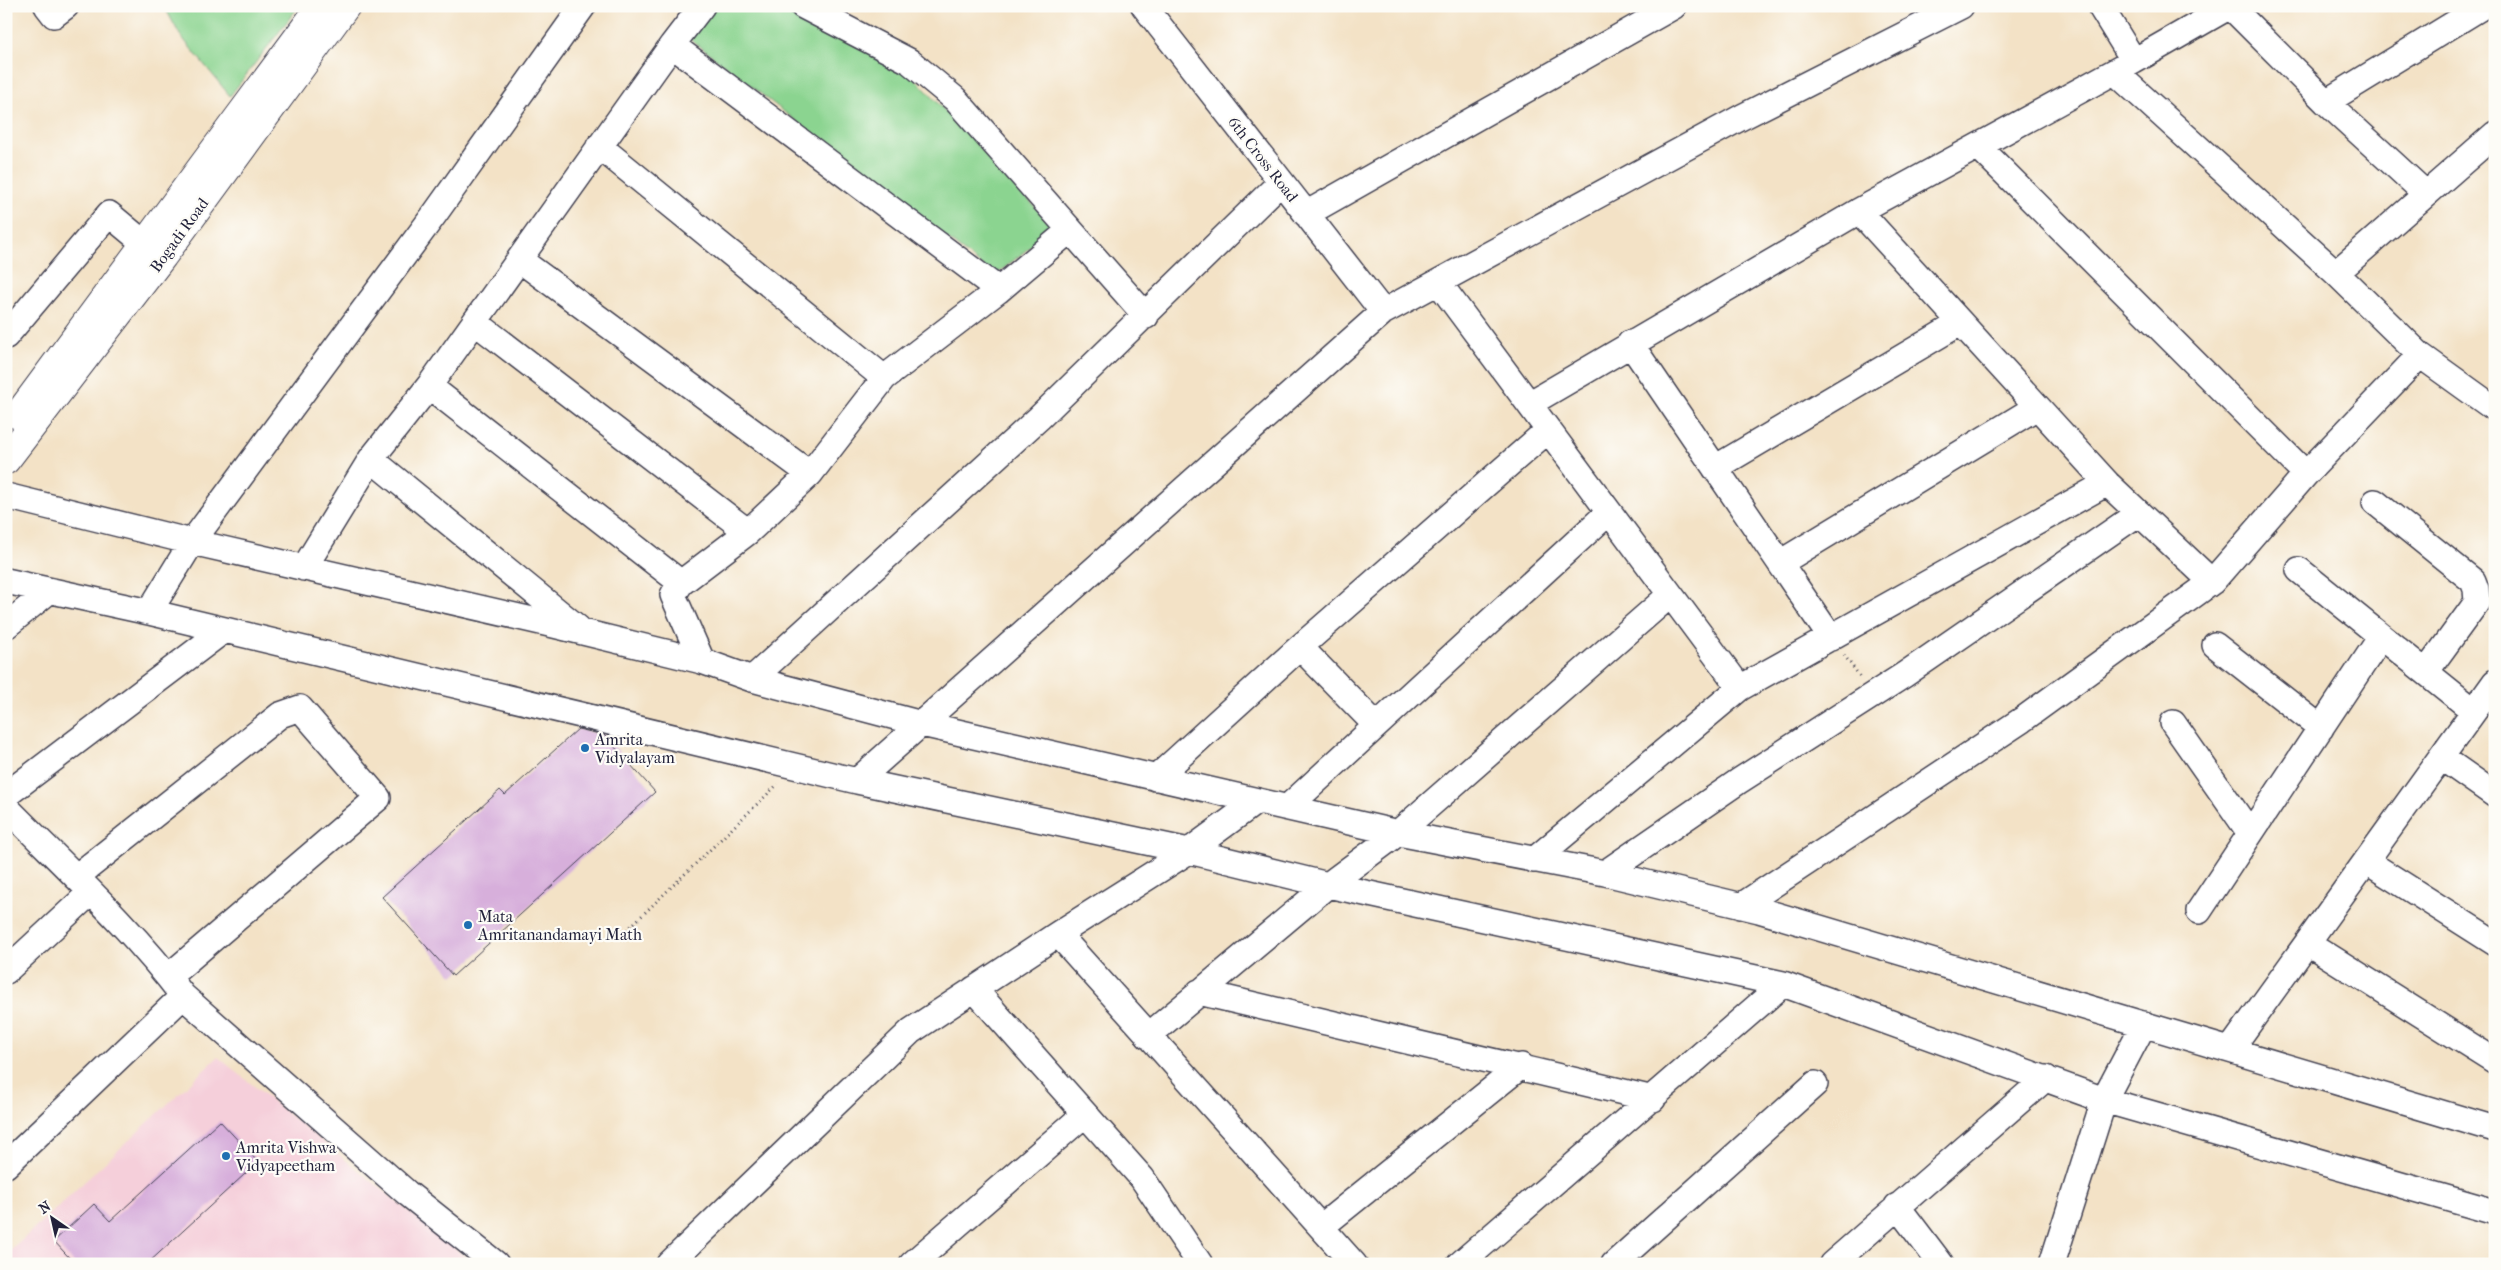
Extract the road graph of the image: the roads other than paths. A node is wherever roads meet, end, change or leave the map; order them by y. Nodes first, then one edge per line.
1 (48, 6) edge
2 (66, 6) edge
3 (321, 6) edge
4 (346, 6) edge
5 (583, 6) edge
6 (702, 6) edge
7 (803, 6) edge
8 (1144, 6) edge
9 (1674, 6) edge
10 (1961, 6) edge
11 (2100, 6) edge
12 (2230, 6) edge
13 (2484, 6) edge
14 (672, 45) junction
15 (2125, 67) junction
16 (2326, 102) junction
17 (2495, 134) edge
18 (599, 146) junction
19 (1979, 147) junction
20 (1281, 182) junction
21 (2425, 193) junction
22 (1859, 211) junction
23 (1306, 214) junction
24 (1070, 230) junction
25 (145, 244) junction
26 (520, 260) junction
27 (2336, 273) junction
28 (1439, 283) junction
29 (999, 290) junction
30 (1383, 312) junction
31 (1146, 316) junction
32 (475, 322) junction
33 (1960, 322) junction
34 (6, 336) edge
35 (1630, 344) junction
36 (2420, 355) junction
37 (884, 378) junction
38 (429, 386) junction
39 (1529, 404) junction
40 (2037, 407) junction
41 (2495, 409) edge
42 (6, 430) edge
43 (1548, 430) junction
44 (370, 459) junction
45 (6, 460) edge
46 (1715, 468) junction
47 (810, 474) junction
48 (2306, 474) junction
49 (2106, 483) junction
50 (6, 496) edge
51 (2375, 502) dead end
52 (1609, 512) junction
53 (2139, 513) junction
54 (748, 532) junction
55 (192, 542) junction
56 (1780, 563) junction
57 (304, 568) junction
58 (2299, 570) dead end
59 (6, 581) edge
60 (2212, 582) junction
61 (681, 583) junction
62 (48, 591) junction
63 (1670, 595) junction
64 (149, 612) junction
65 (6, 626) edge
66 (224, 630) junction
67 (584, 633) junction
68 (2381, 637) junction
69 (1831, 638) junction
70 (2215, 645) dead end
71 (1300, 647) junction
72 (702, 661) junction
73 (2426, 672) junction
74 (752, 679) junction
75 (2495, 682) edge
76 (1740, 688) junction
77 (2474, 711) junction
78 (2173, 723) dead end
79 (922, 724) junction
80 (1376, 725) junction
81 (2321, 728) junction
82 (2441, 757) junction
83 (1156, 778) junction
84 (857, 781) junction
85 (2495, 794) edge
86 (6, 795) edge
87 (1257, 801) junction
88 (6, 807) edge
89 (1288, 808) junction
90 (1398, 833) junction
91 (2250, 833) junction
92 (1188, 851) junction
93 (1534, 860) junction
94 (2366, 860) junction
95 (1605, 873) junction
96 (83, 885) junction
97 (1328, 885) junction
98 (1741, 906) junction
99 (2198, 911) dead end
100 (1058, 934) junction
101 (2308, 943) junction
102 (2495, 943) edge
103 (6, 971) edge
104 (1783, 984) junction
105 (175, 986) junction
106 (974, 989) junction
107 (1199, 992) junction
108 (2144, 1024) junction
109 (1148, 1036) junction
110 (2230, 1050) junction
111 (2495, 1061) edge
112 (1521, 1066) junction
113 (2046, 1078) junction
114 (1815, 1084) dead end
115 (1653, 1098) junction
116 (2104, 1100) junction
117 (1085, 1114) junction
118 (2495, 1129) edge
119 (6, 1165) edge
120 (1897, 1206) junction
121 (2495, 1212) edge
122 (1321, 1227) junction
123 (496, 1264) edge
124 (669, 1264) edge
125 (912, 1264) edge
126 (1200, 1264) edge
127 (1354, 1264) edge
128 (1460, 1264) edge
129 (1614, 1264) edge
130 (1832, 1264) edge
131 (1941, 1264) edge
132 (2052, 1264) edge

1 - 2 street
3 - 25 main road, Bogadi Road
4 - 45 main road, Bogadi Road
5 - 55 street
6 - 14 street
7 - 24 street
8 - 20 street, 6th Cross Road
9 - 23 street
10 - 28 street
11 - 15 street
12 - 15 street
12 - 16 street
13 - 16 street
14 - 18 street
14 - 29 street
15 - 19 street
15 - 27 street
16 - 21 street
17 - 21 street
18 - 26 street
18 - 37 street
19 - 22 street
19 - 48 street
20 - 23 street, 6th Cross Road
20 - 31 street
21 - 27 street
22 - 33 street
22 - 35 street
23 - 30 street, 6th Cross Road
24 - 29 street
24 - 31 street
25 - 34 street
25 - 42 main road, Bogadi Road
26 - 32 street
26 - 47 street
27 - 36 street
28 - 30 street
28 - 39 street
29 - 37 street
30 - 79 street
31 - 74 street
32 - 38 street
32 - 54 street
33 - 40 street
33 - 46 street
35 - 39 street
35 - 46 street
36 - 41 street
36 - 48 street
37 - 47 street
38 - 44 street
38 - 61 street
39 - 43 street
40 - 49 street
40 - 56 street
43 - 52 street
43 - 71 street
44 - 57 street
44 - 67 street
46 - 56 street
47 - 54 street
48 - 60 street
49 - 53 street
49 - 69 street
50 - 55 street
51 - 73 street
52 - 63 street
52 - 80 street
53 - 60 street
53 - 95 street
54 - 61 street
55 - 57 street
55 - 64 street
56 - 69 street
57 - 67 street
58 - 68 street
59 - 62 street
60 - 98 street
61 - 72 street
62 - 64 street
62 - 65 street
63 - 76 street
63 - 90 street
64 - 66 street
66 - 84 street
66 - 86 street
67 - 72 street
68 - 73 street
68 - 81 street
69 - 76 street
70 - 81 street
71 - 80 street
71 - 83 street
72 - 74 street
73 - 77 street
74 - 79 street
75 - 77 street
76 - 93 street
77 - 82 street
78 - 91 street
79 - 83 street
79 - 84 street
80 - 89 street
81 - 91 street
82 - 85 street
82 - 94 street
83 - 87 street
84 - 92 street
87 - 89 street
87 - 92 street
88 - 96 street
89 - 90 street
90 - 93 street
90 - 97 street
91 - 99 street
92 - 97 street
92 - 100 street
93 - 95 street
94 - 101 street
94 - 102 street
95 - 98 street
96 - 103 street
96 - 105 street
96 - 105 street
97 - 104 street
97 - 107 street
98 - 108 street
100 - 106 street
100 - 109 street
101 - 110 street
101 - 111 street
104 - 113 street
104 - 115 street
105 - 119 street
105 - 123 street
106 - 117 street
106 - 124 street
107 - 109 street
107 - 112 street
108 - 110 street
108 - 116 street
109 - 122 street
110 - 118 street
112 - 115 street
112 - 122 street
113 - 116 street
113 - 120 street
114 - 129 street
115 - 128 street
116 - 121 street
116 - 132 street
117 - 125 street
117 - 126 street
120 - 130 street
120 - 131 street
122 - 127 street

